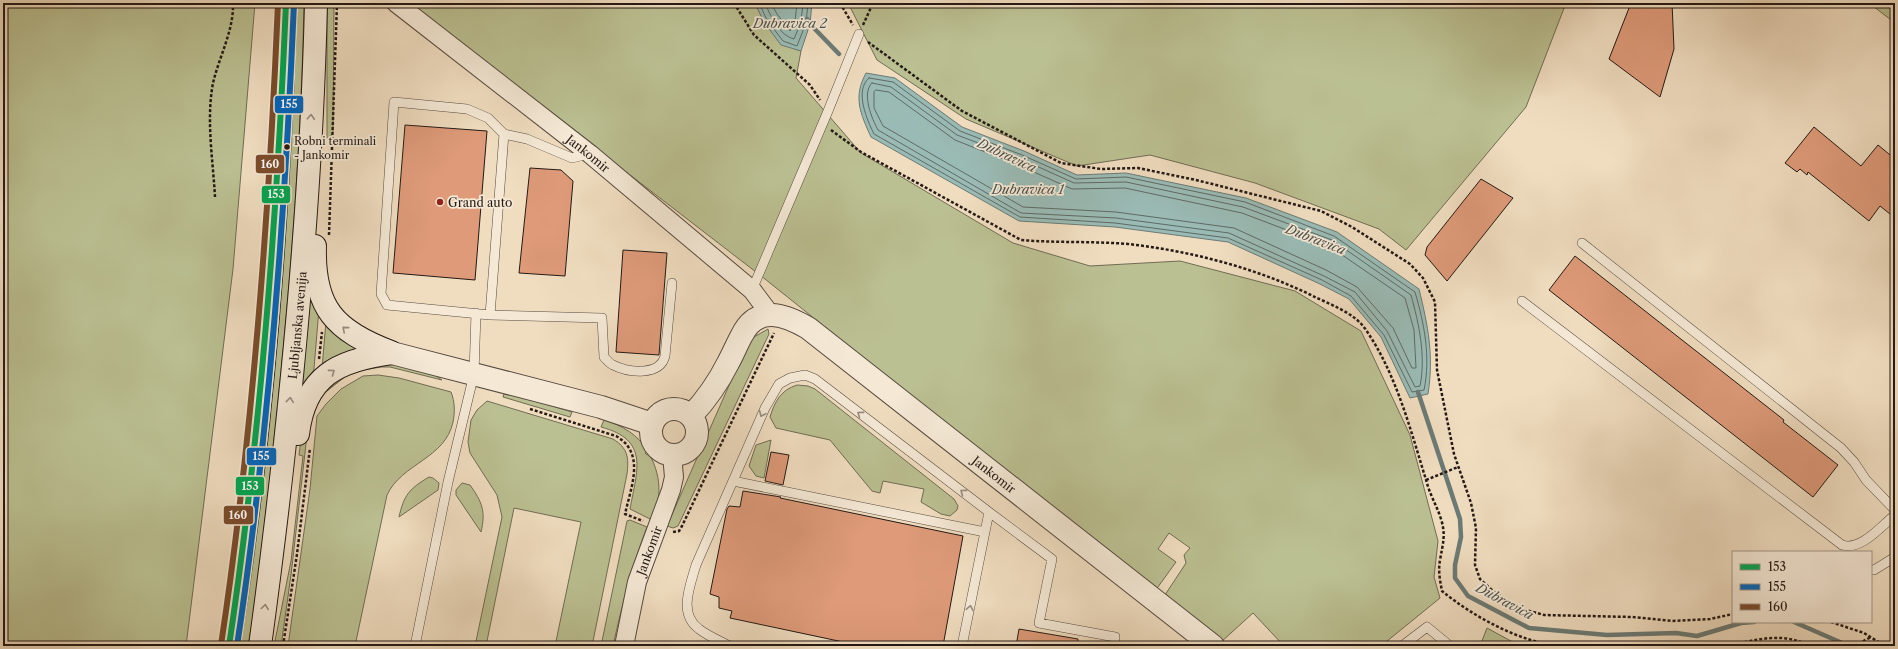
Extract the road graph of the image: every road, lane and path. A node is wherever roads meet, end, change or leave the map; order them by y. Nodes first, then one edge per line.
1 (233, 3) edge
2 (286, 3) edge
3 (316, 3) edge
4 (337, 3) edge
5 (396, 3) edge
6 (734, 3) edge
7 (840, 3) edge
8 (873, 3) edge
9 (859, 34) junction
10 (828, 111) junction
11 (823, 124) junction
12 (504, 134) junction
13 (590, 154) junction
14 (309, 157) junction
15 (215, 197) dead end
16 (329, 240) dead end
17 (1582, 242) dead end
18 (672, 283) dead end
19 (752, 290) junction
20 (1522, 301) dead end
21 (476, 313) junction
22 (490, 315) junction
23 (774, 323) junction
24 (322, 329) dead end
25 (392, 353) junction
26 (319, 366) dead end
27 (474, 374) junction
28 (528, 409) dead end
29 (691, 416) junction
30 (652, 424) junction
31 (310, 440) dead end
32 (672, 455) junction
33 (1458, 467) junction
34 (1426, 480) junction
35 (733, 482) junction
36 (1895, 510) edge
37 (989, 512) junction
38 (1895, 515) edge
39 (649, 523) dead end
40 (671, 532) dead end
41 (985, 532) junction
42 (275, 536) junction
43 (1851, 550) edge
44 (1895, 557) edge
45 (1872, 570) edge
46 (1732, 614) edge
47 (1834, 623) edge
48 (1871, 637) junction
49 (229, 646) edge
50 (260, 646) edge
51 (283, 646) edge
52 (414, 646) edge
53 (624, 646) edge
54 (730, 646) edge
55 (962, 646) edge
56 (1114, 646) edge
57 (1213, 646) edge
58 (1402, 646) edge
59 (1450, 646) edge
60 (1562, 646) edge
61 (1730, 646) edge
62 (1809, 646) edge
63 (1854, 646) edge
64 (1885, 646) edge

1 - 15 path
2 - 49 main road
14 -> 3 main road, Ljubljanska avenija
4 - 16 path
5 - 13 street, Jankomir
6 - 10 path
7 - 9 path
8 - 9 path
9 - 10 lane
9 - 33 path
10 - 11 lane
11 - 19 lane
11 - 34 path
12 - 13 lane
12 - 21 lane
12 - 22 lane
13 - 19 street, Jankomir
25 -> 14 main road
42 -> 14 main road, Ljubljanska avenija
17 - 36 lane
18 - 22 lane
19 - 23 street, Jankomir
20 - 43 lane
21 - 22 lane
21 - 27 lane
23 - 29 main road
23 - 40 path
23 - 57 main road, Jankomir
24 - 26 path
25 - 27 main road
42 -> 25 main road
27 - 30 main road
27 - 52 lane
28 - 39 path
29 - 30 main road
29 - 32 main road
30 - 32 main road
31 - 51 path
32 - 53 street, Jankomir
33 - 34 path
33 - 46 path
34 - 60 path
37 -> 35 lane
35 - 41 lane
35 - 54 lane
37 - 41 lane
37 - 56 lane
38 - 43 lane
55 -> 41 lane
50 -> 42 main road, Ljubljanska avenija
44 - 45 lane
47 - 48 path
48 - 63 path
48 - 64 path
58 - 59 lane
61 - 62 path

